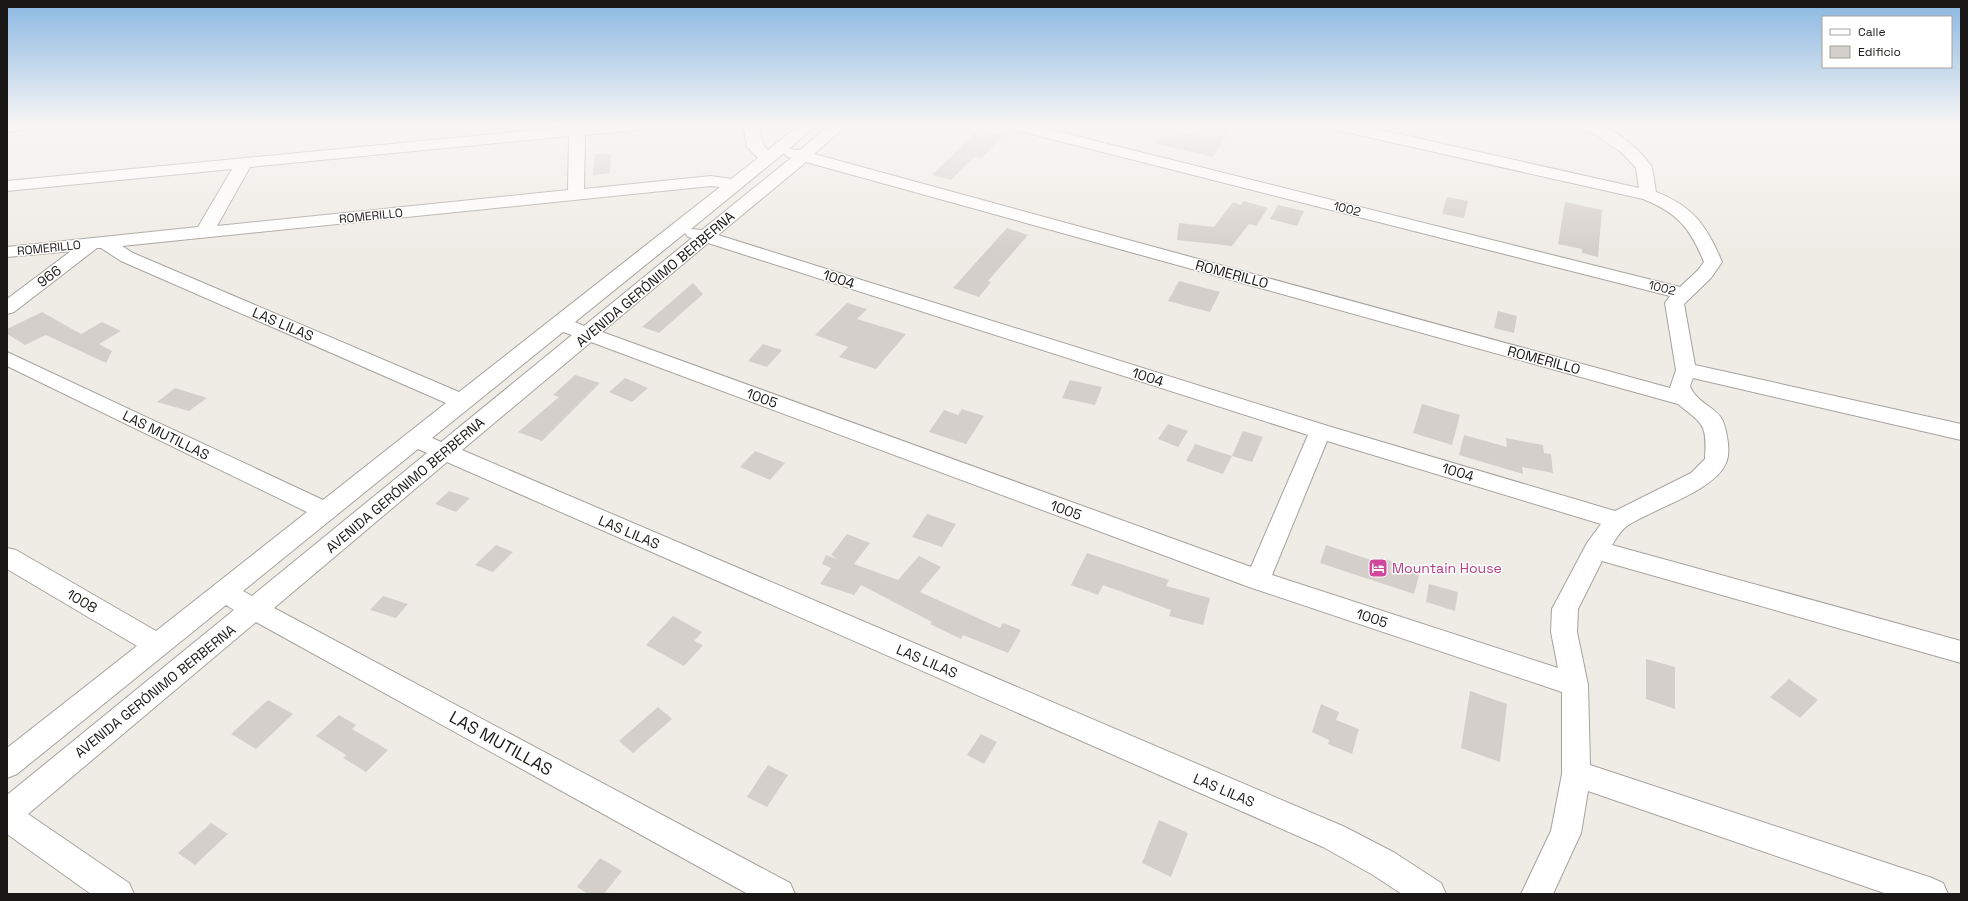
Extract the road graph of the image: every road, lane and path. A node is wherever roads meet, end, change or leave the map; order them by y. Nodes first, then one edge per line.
1 (202, 167) edge
2 (242, 167) edge
3 (576, 167) edge
4 (757, 167) edge
5 (790, 167) edge
6 (843, 167) edge
7 (1180, 167) edge
8 (1524, 167) edge
9 (1644, 167) edge
10 (736, 184) junction
11 (7, 186) edge
12 (576, 195) junction
13 (1648, 195) junction
14 (681, 229) junction
15 (204, 233) junction
16 (705, 237) junction
17 (98, 244) junction
18 (7, 252) edge
19 (1682, 293) junction
20 (7, 308) edge
21 (561, 324) junction
22 (588, 334) junction
23 (7, 358) edge
24 (1686, 370) junction
25 (1685, 399) junction
26 (463, 402) junction
27 (1320, 431) junction
28 (1961, 432) edge
29 (417, 440) junction
30 (445, 452) junction
31 (326, 511) junction
32 (1617, 520) junction
33 (1596, 550) junction
34 (7, 557) edge
35 (1258, 580) junction
36 (224, 592) junction
37 (255, 609) junction
38 (157, 645) junction
39 (1961, 652) edge
40 (1575, 685) junction
41 (7, 765) edge
42 (1576, 774) junction
43 (7, 813) edge
44 (7, 817) edge
45 (118, 894) edge
46 (779, 894) edge
47 (1430, 894) edge
48 (1537, 894) edge
49 (1932, 894) edge

1 - 11 street
2 - 15 street
3 - 12 street
4 - 10 street, AVENIDA GERÓNIMO BERBERNA
5 - 16 street, AVENIDA GERÓNIMO BERBERNA
6 - 25 street, ROMERILLO
7 - 19 street, 1002
8 - 13 street
9 - 13 street
10 - 12 street, ROMERILLO
10 - 14 street, AVENIDA GERÓNIMO BERBERNA
12 - 15 street, ROMERILLO
13 - 19 street
14 - 16 street, 1004
14 - 21 street, AVENIDA GERÓNIMO BERBERNA
15 - 17 street, ROMERILLO
16 - 22 street, AVENIDA GERÓNIMO BERBERNA
16 - 27 street, 1004
17 - 18 street, ROMERILLO
17 - 20 street, 966
17 - 26 street, LAS LILAS
19 - 24 street
21 - 22 street, 1005
21 - 26 street, AVENIDA GERÓNIMO BERBERNA
22 - 30 street, AVENIDA GERÓNIMO BERBERNA
22 - 35 street, 1005
23 - 31 street, LAS MUTILLAS
24 - 25 street
24 - 28 street
25 - 32 street
26 - 29 street, AVENIDA GERÓNIMO BERBERNA
27 - 32 street, 1004
27 - 35 street
29 - 30 street, LAS LILAS
29 - 31 street, AVENIDA GERÓNIMO BERBERNA
30 - 37 street, AVENIDA GERÓNIMO BERBERNA
30 - 47 street, LAS LILAS
31 - 36 street, AVENIDA GERÓNIMO BERBERNA
32 - 33 street
33 - 39 street
33 - 40 street
34 - 38 street, 1008
35 - 40 street, 1005
36 - 37 street, LAS MUTILLAS
36 - 38 street, AVENIDA GERÓNIMO BERBERNA
37 - 43 street, AVENIDA GERÓNIMO BERBERNA
37 - 46 street, LAS MUTILLAS
38 - 41 street, AVENIDA GERÓNIMO BERBERNA
40 - 42 street
42 - 48 street
42 - 49 street
44 - 45 street

